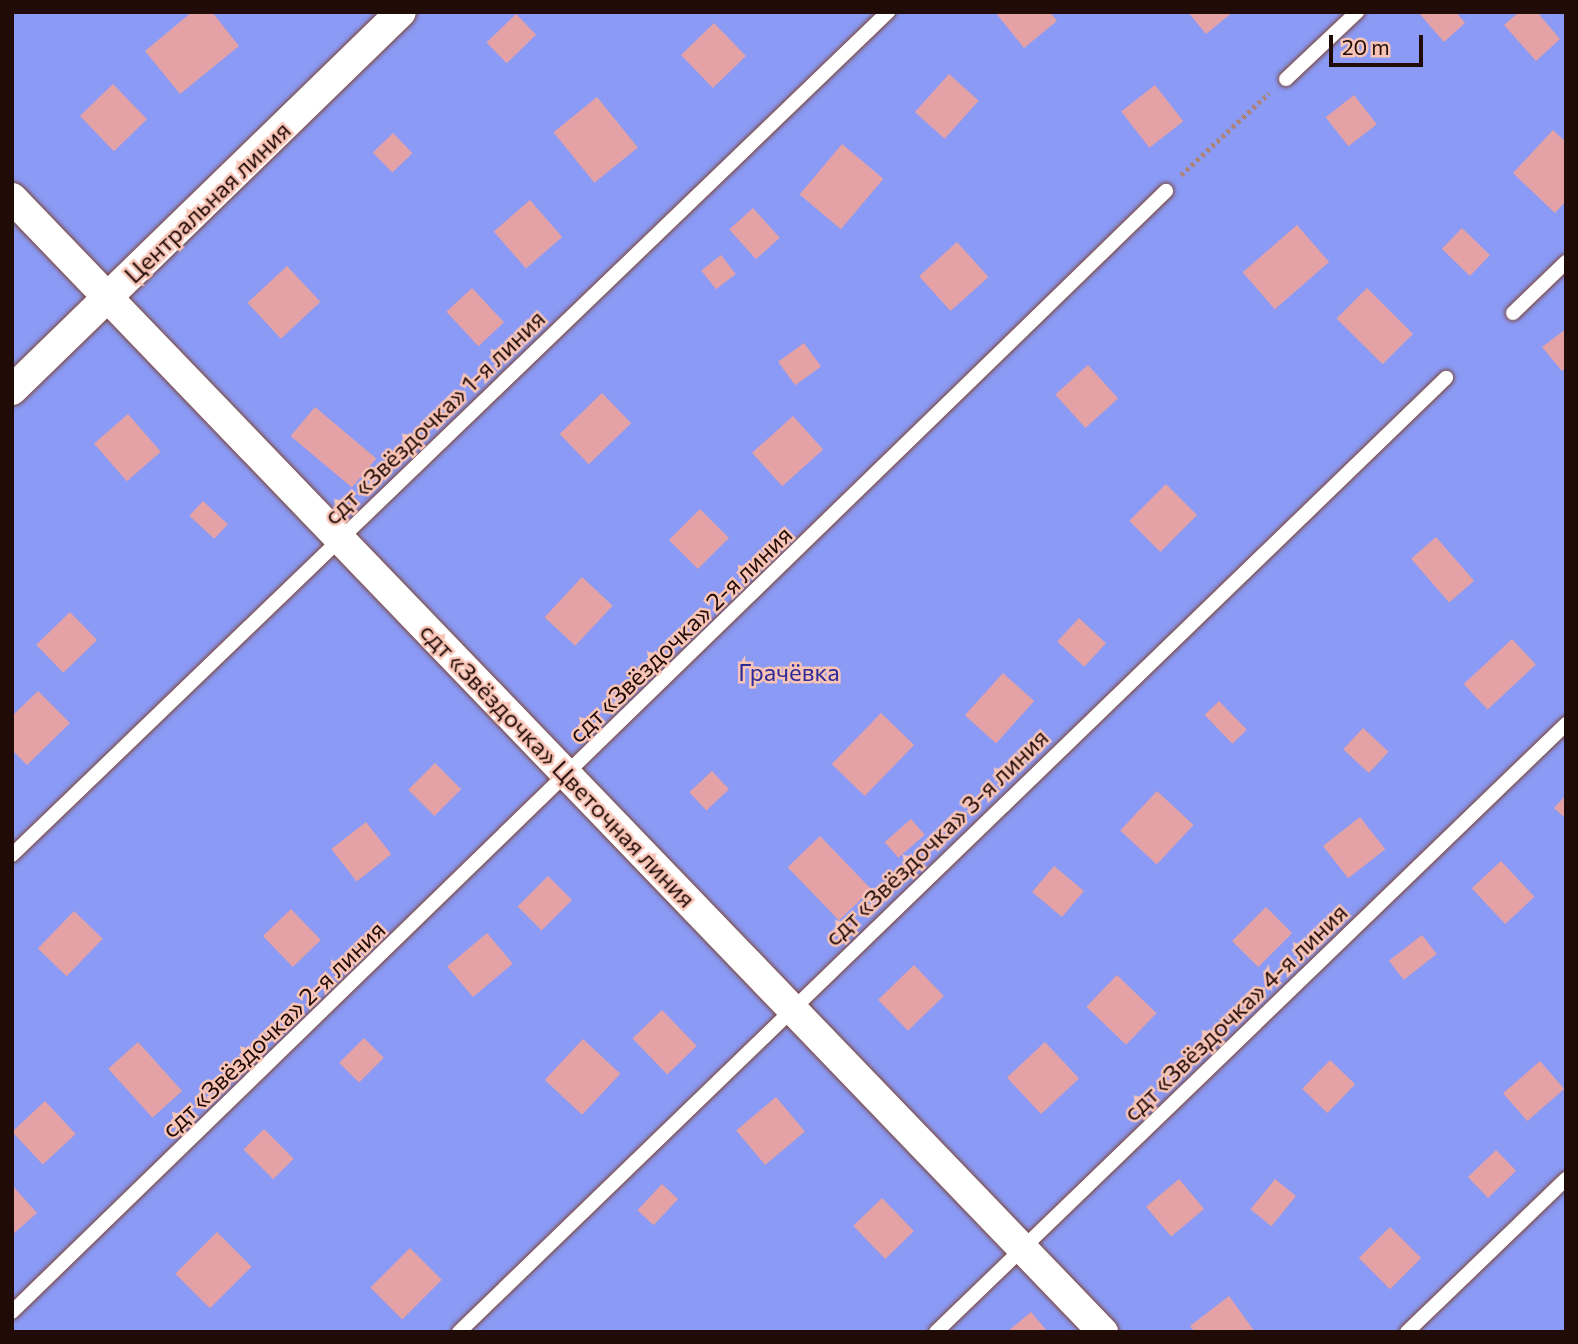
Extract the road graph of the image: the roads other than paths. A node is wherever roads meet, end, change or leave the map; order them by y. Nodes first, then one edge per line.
1 (401, 12) edge
2 (888, 12) edge
3 (1357, 12) edge
4 (1286, 79) road end
5 (1166, 191) road end
6 (12, 198) edge
7 (1566, 262) edge
8 (109, 298) junction
9 (1513, 313) dead end
10 (1446, 377) dead end
11 (12, 390) edge
12 (340, 539) junction
13 (1566, 724) edge
14 (568, 776) junction
15 (12, 855) edge
16 (792, 1008) junction
17 (1566, 1179) edge
18 (1023, 1248) junction
19 (12, 1312) edge
20 (459, 1332) edge
21 (936, 1332) edge
22 (1103, 1332) edge
23 (1407, 1332) edge

1 - 8 street, Центральная линия
2 - 12 lane, сдт «Звёздочка» 1-я линия
3 - 4 lane
5 - 14 lane, сдт «Звёздочка» 2-я линия
6 - 8 street, сдт «Звёздочка» Цветочная линия
7 - 9 lane
8 - 11 street, Центральная линия
8 - 12 street, сдт «Звёздочка» Цветочная линия
10 - 16 lane, сдт «Звёздочка» 3-я линия
12 - 14 street, сдт «Звёздочка» Цветочная линия
12 - 15 lane, сдт «Звёздочка» 1-я линия
13 - 18 lane, сдт «Звёздочка» 4-я линия
14 - 16 street, сдт «Звёздочка» Цветочная линия
14 - 19 lane, сдт «Звёздочка» 2-я линия
16 - 18 street, сдт «Звёздочка» Цветочная линия
16 - 20 lane, сдт «Звёздочка» 3-я линия
17 - 23 lane
18 - 21 lane, сдт «Звёздочка» 4-я линия
18 - 22 street, сдт «Звёздочка» Цветочная линия

